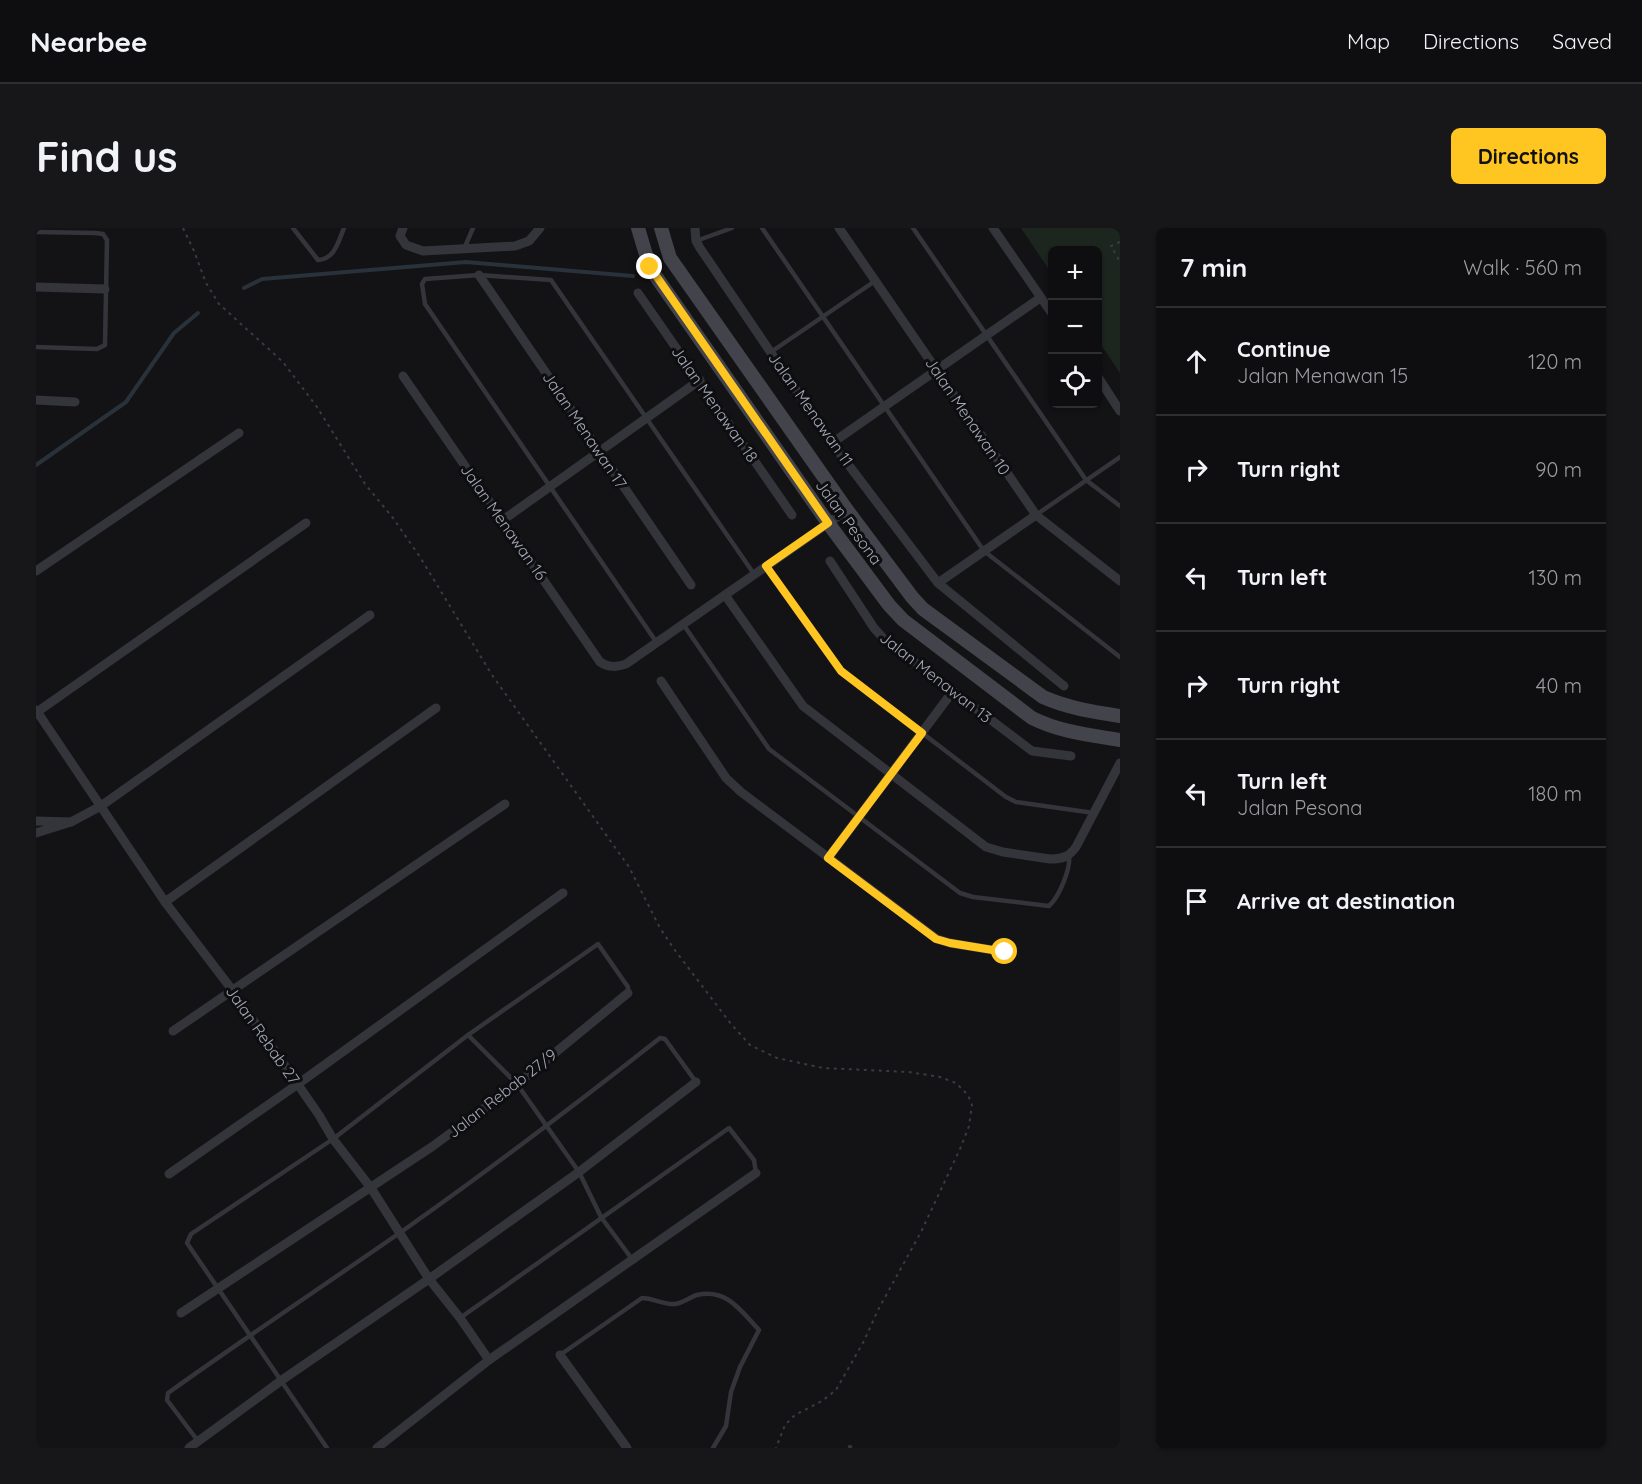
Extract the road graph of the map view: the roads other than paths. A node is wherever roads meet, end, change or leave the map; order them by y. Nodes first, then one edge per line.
1 (293, 228) edge
2 (344, 228) edge
3 (473, 228) edge
4 (540, 228) edge
5 (638, 228) edge
6 (661, 228) edge
7 (694, 228) edge
8 (732, 228) edge
9 (762, 228) edge
10 (839, 228) edge
11 (913, 228) edge
12 (993, 228) edge
13 (36, 232) edge
14 (402, 232) edge
15 (696, 241) junction
16 (464, 249) junction
17 (479, 275) junction
18 (875, 281) junction
19 (36, 287) edge
20 (105, 289) junction
21 (638, 293) dead end
22 (1040, 298) junction
23 (1048, 308) edge
24 (823, 316) junction
25 (987, 334) junction
26 (36, 347) edge
27 (771, 352) junction
28 (936, 369) junction
29 (403, 376) dead end
30 (700, 380) junction
31 (1102, 383) edge
32 (36, 400) edge
33 (75, 402) dead end
34 (884, 405) junction
35 (1120, 411) edge
36 (648, 417) junction
37 (239, 433) dead end
38 (832, 443) junction
39 (599, 452) junction
40 (1120, 457) edge
41 (1086, 480) junction
42 (550, 487) junction
43 (1120, 506) edge
44 (847, 510) junction
45 (792, 515) dead end
46 (1036, 515) junction
47 (503, 520) junction
48 (306, 523) dead end
49 (828, 523) junction
50 (984, 551) junction
51 (830, 561) dead end
52 (766, 566) junction
53 (36, 571) edge
54 (754, 574) junction
55 (1120, 581) edge
56 (938, 583) junction
57 (691, 585) dead end
58 (725, 595) junction
59 (370, 615) dead end
60 (683, 624) junction
61 (657, 643) junction
62 (1120, 657) edge
63 (660, 681) dead end
64 (1064, 686) dead end
65 (953, 691) junction
66 (436, 708) dead end
67 (37, 711) edge
68 (1120, 716) edge
69 (922, 733) junction
70 (1120, 740) edge
71 (1071, 756) dead end
72 (1120, 764) edge
73 (891, 776) junction
74 (505, 804) dead end
75 (101, 806) junction
76 (1094, 813) junction
77 (860, 816) junction
78 (36, 821) edge
79 (71, 822) junction
80 (36, 833) edge
81 (1069, 855) junction
82 (828, 858) junction
83 (563, 893) dead end
84 (165, 902) junction
85 (1005, 952) dead end
86 (233, 991) junction
87 (628, 993) joint
88 (173, 1031) dead end
89 (468, 1035) junction
90 (696, 1082) joint
91 (298, 1084) junction
92 (517, 1084) junction
93 (548, 1127) junction
94 (333, 1139) junction
95 (579, 1172) junction
96 (756, 1173) joint
97 (170, 1174) dead end
98 (371, 1188) junction
99 (601, 1217) junction
100 (400, 1233) junction
101 (632, 1260) junction
102 (429, 1279) junction
103 (218, 1288) junction
104 (182, 1313) dead end
105 (460, 1318) junction
106 (250, 1334) junction
107 (560, 1355) joint
108 (489, 1360) junction
109 (282, 1380) junction
110 (199, 1442) junction
111 (189, 1448) edge
112 (327, 1448) edge
113 (376, 1448) edge
114 (627, 1448) edge
115 (713, 1448) edge

1 - 2 lane
3 - 16 lane
4 - 16 street
5 - 49 street, Jalan Pesona
6 - 44 street, Jalan Pesona
7 - 15 street, Jalan Menawan 11
8 - 15 lane
9 - 24 lane
10 - 18 street, Jalan Menawan 10
11 - 25 lane
12 - 22 street
13 - 20 lane
14 - 16 street
15 - 27 street, Jalan Menawan 11
17 - 36 lane
17 - 39 street, Jalan Menawan 17
17 - 42 lane
18 - 24 lane
18 - 28 street, Jalan Menawan 10
19 - 20 street
20 - 26 lane
21 - 30 street, Jalan Menawan 18
22 - 23 street
22 - 25 street
24 - 27 lane
24 - 34 lane
25 - 28 street
25 - 41 lane
27 - 38 street, Jalan Menawan 11
28 - 34 street
28 - 46 street, Jalan Menawan 10
29 - 47 street, Jalan Menawan 16
30 - 36 street
30 - 45 street, Jalan Menawan 18
31 - 35 street
32 - 33 street
34 - 38 street
34 - 50 lane
36 - 39 street
36 - 54 lane
37 - 53 street
38 - 56 street, Jalan Menawan 11
39 - 42 street
39 - 57 street, Jalan Menawan 17
40 - 41 lane
41 - 43 lane
41 - 46 lane
42 - 47 street
42 - 61 lane
44 - 49 street
44 - 68 street, Jalan Pesona
46 - 50 street
46 - 55 street, Jalan Menawan 10
47 - 61 street, Jalan Menawan 16
48 - 67 street
49 - 52 street
49 - 70 street, Jalan Pesona
50 - 56 street
50 - 62 lane
51 - 65 street, Jalan Menawan 13
52 - 54 street
52 - 69 lane
54 - 58 street
56 - 64 street, Jalan Menawan 11
58 - 60 street
58 - 73 street
59 - 75 street
60 - 61 street
60 - 77 lane
63 - 82 street
65 - 69 street
65 - 71 street, Jalan Menawan 13
66 - 84 street
67 - 75 street, Jalan Rebab 27
69 - 73 street
69 - 76 lane
72 - 76 street
73 - 77 street
73 - 81 street
74 - 86 street
75 - 79 street
75 - 84 street, Jalan Rebab 27
76 - 81 street
77 - 81 lane
77 - 82 street
78 - 79 street
79 - 80 street
82 - 85 street
83 - 91 street
84 - 86 street, Jalan Rebab 27
86 - 88 street
86 - 91 street, Jalan Rebab 27
87 - 89 lane
87 - 92 street, Jalan Rebab 27/9
89 - 92 lane
89 - 94 lane
90 - 93 lane
90 - 95 street
91 - 94 street, Jalan Rebab 27
91 - 97 street
92 - 93 lane
92 - 98 street, Jalan Rebab 27/9
93 - 95 lane
93 - 100 lane
94 - 98 street, Jalan Rebab 27
94 - 103 lane
95 - 99 lane
95 - 102 street
96 - 99 lane
96 - 101 street
98 - 100 street, Jalan Rebab 27
98 - 103 street, Jalan Rebab 27/9
99 - 101 lane
99 - 105 lane
100 - 102 street, Jalan Rebab 27
100 - 106 lane
101 - 108 street
102 - 105 street, Jalan Rebab 27
102 - 109 street
103 - 104 street, Jalan Rebab 27/9
103 - 106 lane
105 - 108 street, Jalan Rebab 27
106 - 109 lane
106 - 110 lane
107 - 114 street
107 - 115 lane
108 - 113 street
109 - 110 street
109 - 112 lane
110 - 111 street

